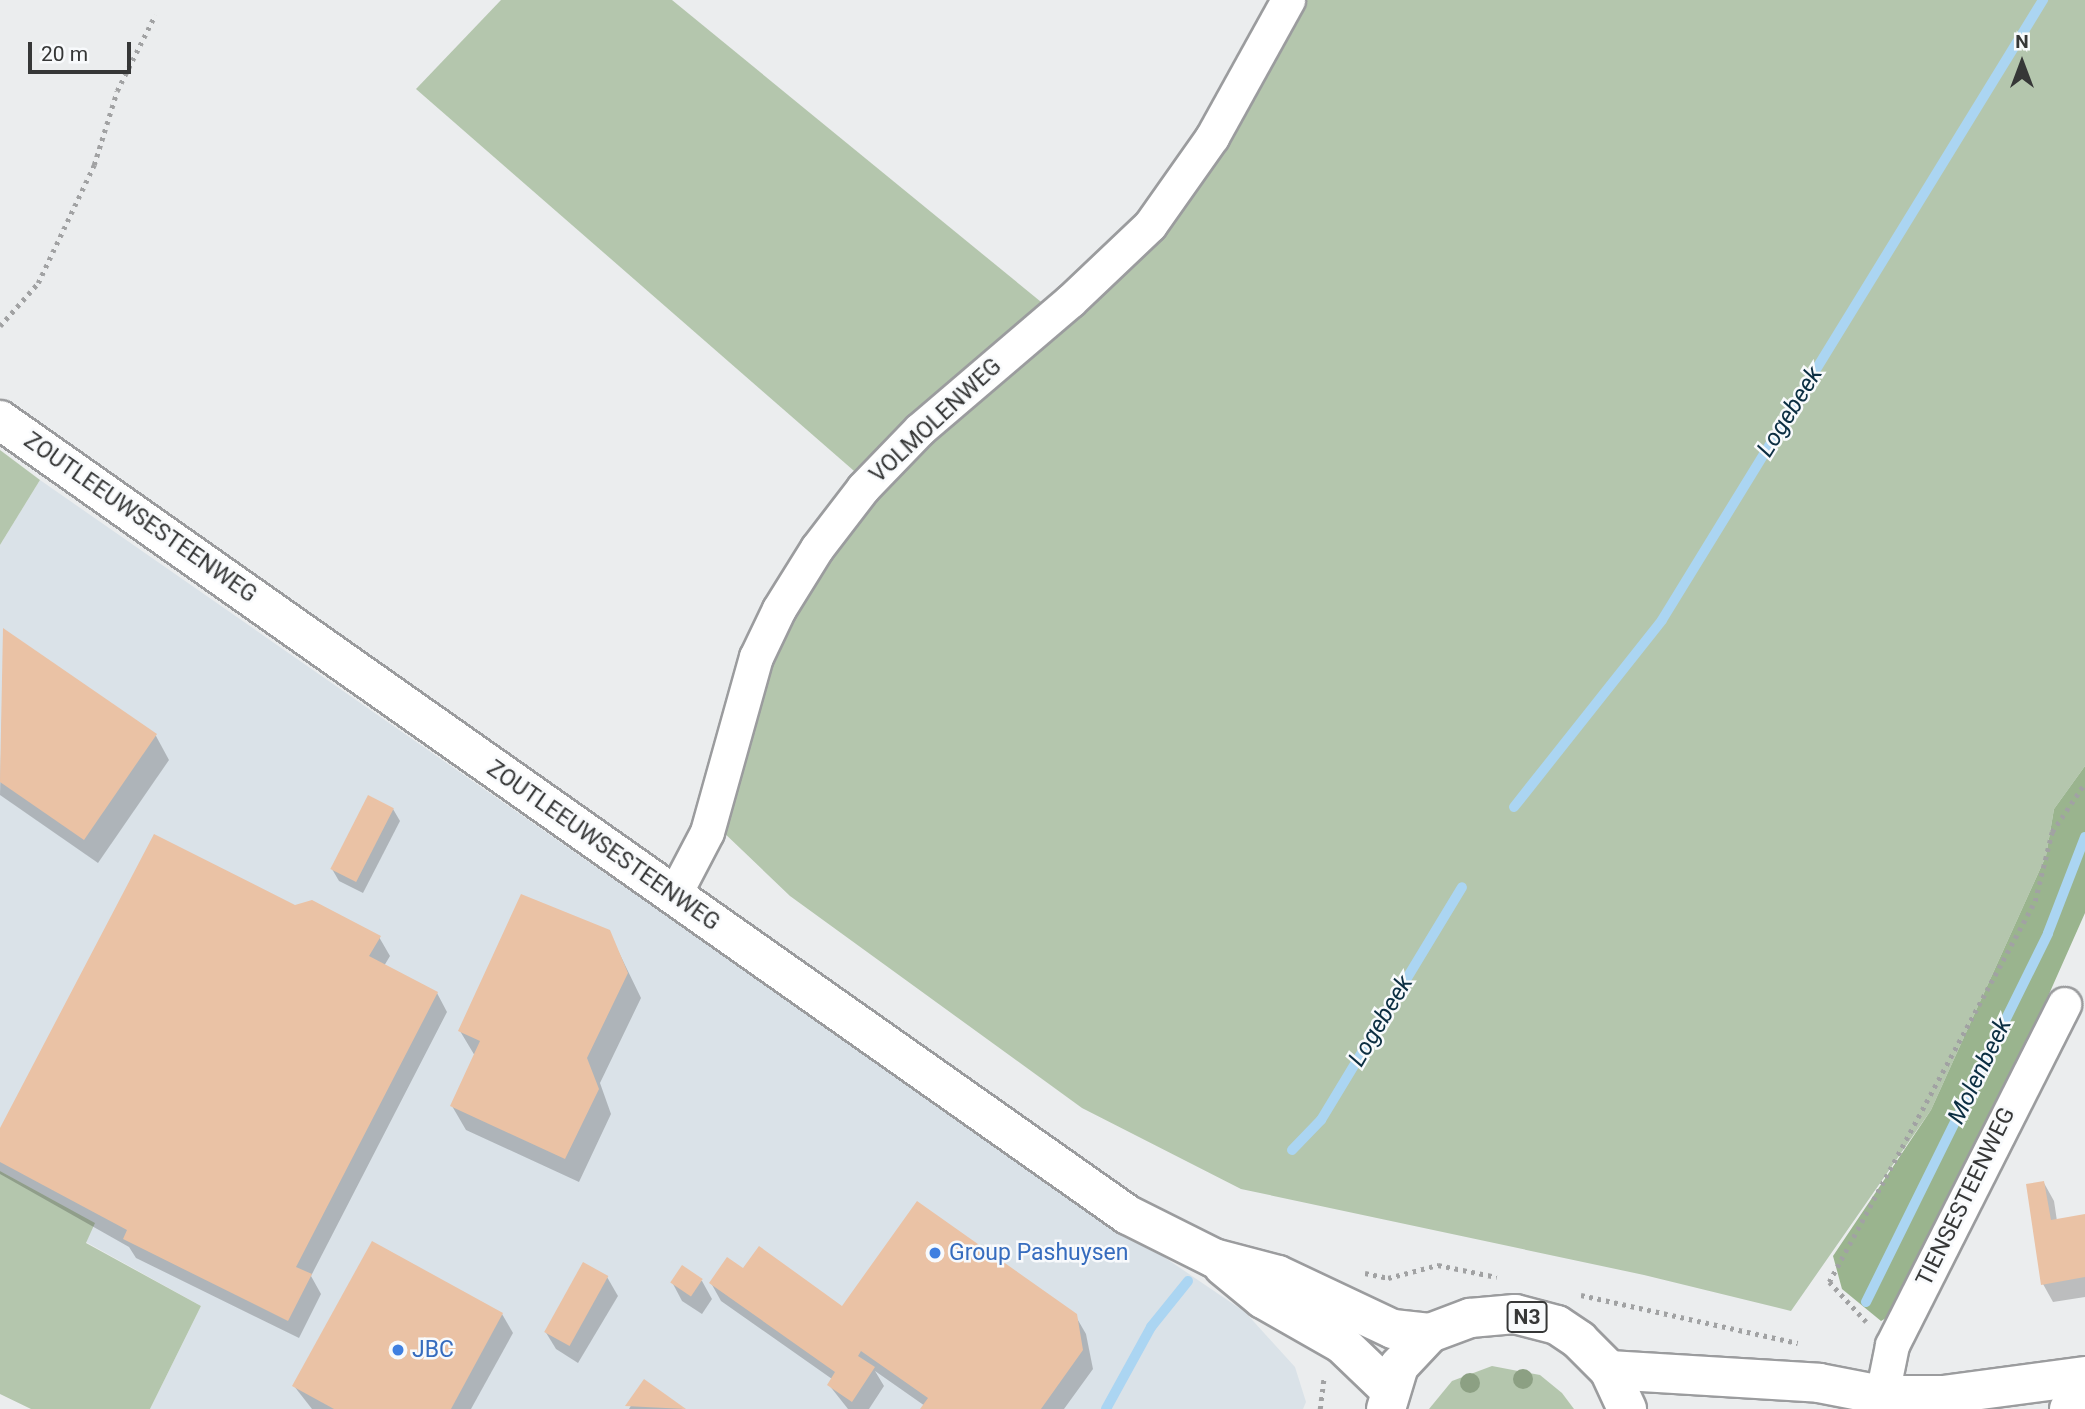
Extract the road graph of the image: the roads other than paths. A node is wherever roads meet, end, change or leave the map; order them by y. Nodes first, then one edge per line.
1 (1288, 0) edge
2 (0, 420) edge
3 (673, 897) junction
4 (2064, 1004) dead end
5 (1214, 1258) junction
6 (1430, 1333) junction
7 (1609, 1370) junction
8 (2085, 1376) edge
9 (1387, 1399) edge
10 (1880, 1402) edge
11 (2085, 1406) edge
12 (1627, 1409) edge
13 (2069, 1409) edge

1 - 3 street, VOLMOLENWEG
2 - 3 street, ZOUTLEEUWSESTEENWEG
3 - 5 street, ZOUTLEEUWSESTEENWEG
4 - 10 street, TIENSESTEENWEG
5 - 6 street, ZOUTLEEUWSESTEENWEG
5 - 9 street, ZOUTLEEUWSESTEENWEG
6 - 7 street, N3
6 - 9 street, N3
7 - 10 street
7 - 12 street, N3
8 - 10 street
11 - 13 street

